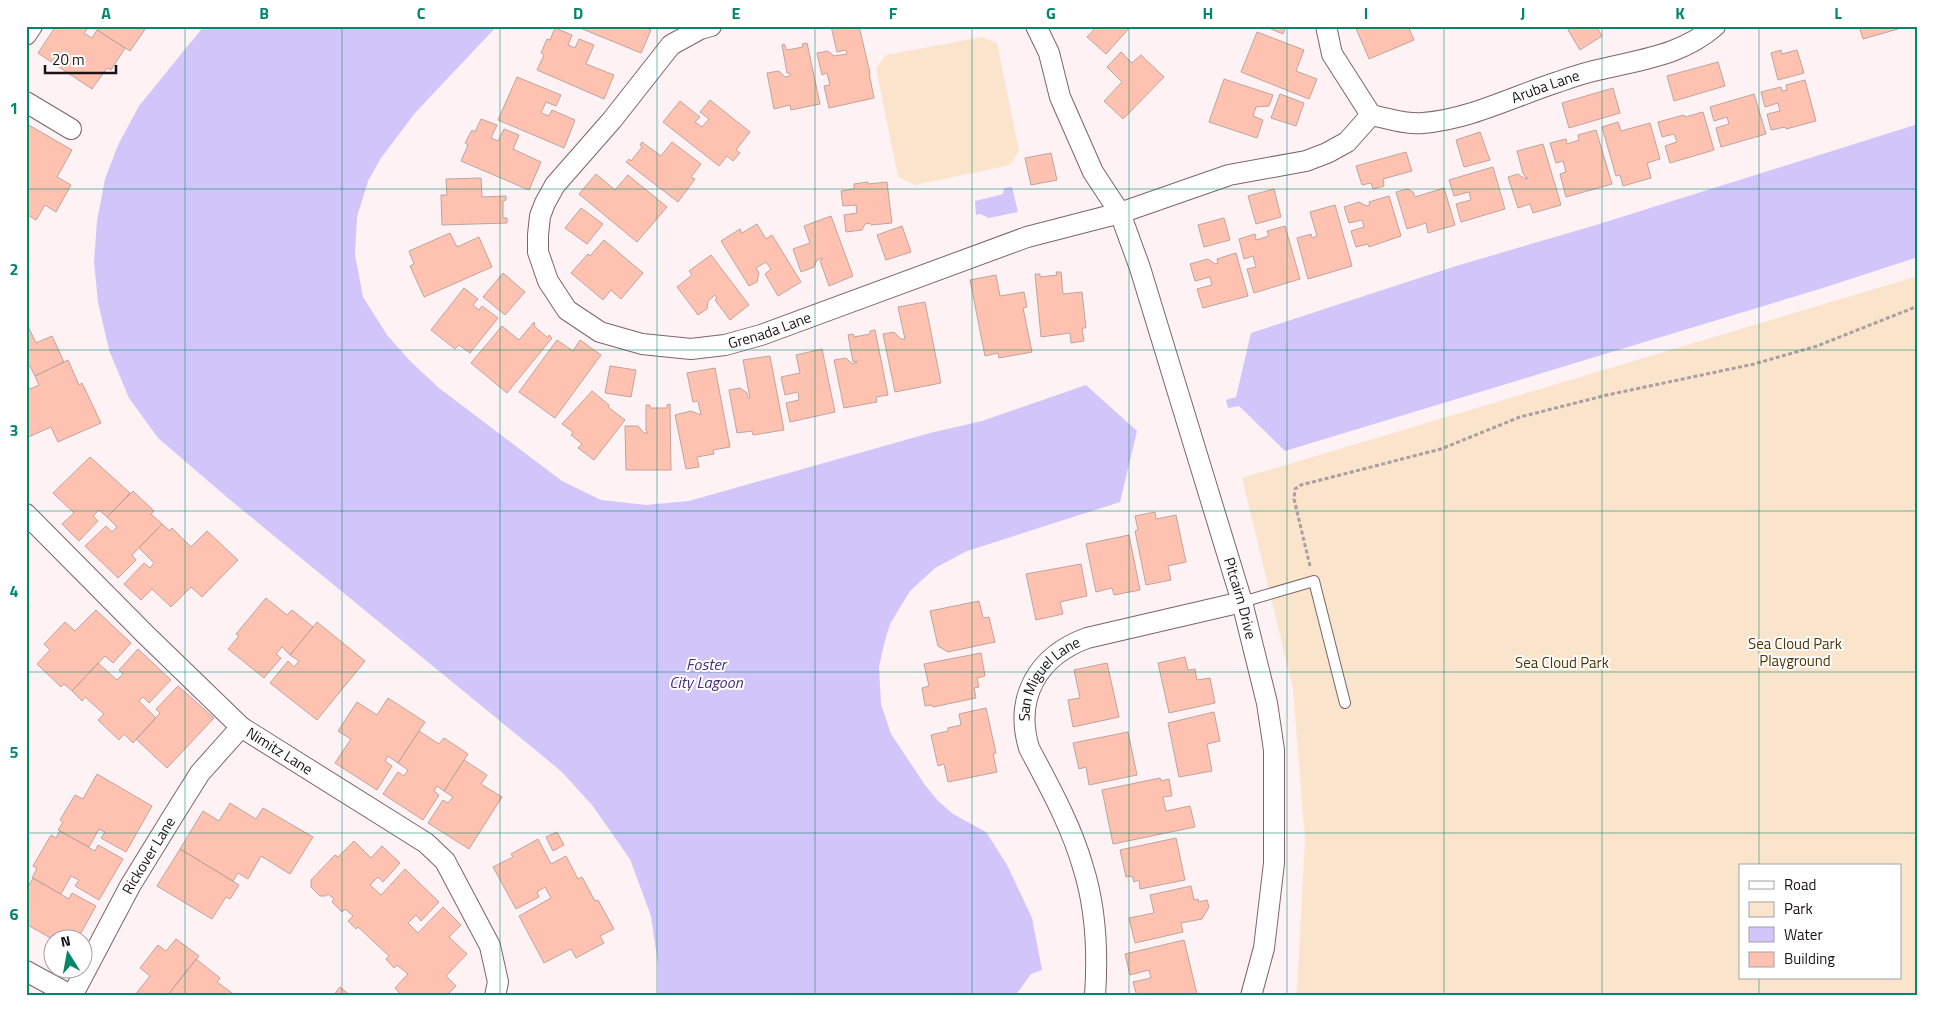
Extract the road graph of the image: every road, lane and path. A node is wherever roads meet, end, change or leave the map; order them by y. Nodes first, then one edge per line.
1 (32, 26) edge
2 (711, 26) edge
3 (1036, 26) edge
4 (1326, 26) edge
5 (1714, 26) edge
6 (26, 34) edge
7 (26, 102) edge
8 (1371, 115) junction
9 (71, 129) dead end
10 (1120, 213) junction
11 (1918, 306) edge
12 (26, 514) edge
13 (1314, 581) junction
14 (1242, 602) junction
15 (1344, 704) dead end
16 (241, 727) junction
17 (26, 971) edge
18 (72, 996) edge
19 (495, 996) edge
20 (1095, 996) edge
21 (1251, 996) edge

1 - 6 street
2 - 10 street, Grenada Lane
3 - 10 street
4 - 8 street
5 - 8 street, Aruba Lane
7 - 9 street
8 - 10 street
10 - 14 street, Pitcairn Drive
11 - 13 path
12 - 16 street, Nimitz Lane
13 - 14 lane
13 - 15 lane
14 - 20 street, San Miguel Lane
14 - 21 street, Pitcairn Drive
16 - 18 street, Rickover Lane
16 - 19 street, Nimitz Lane
17 - 18 street

